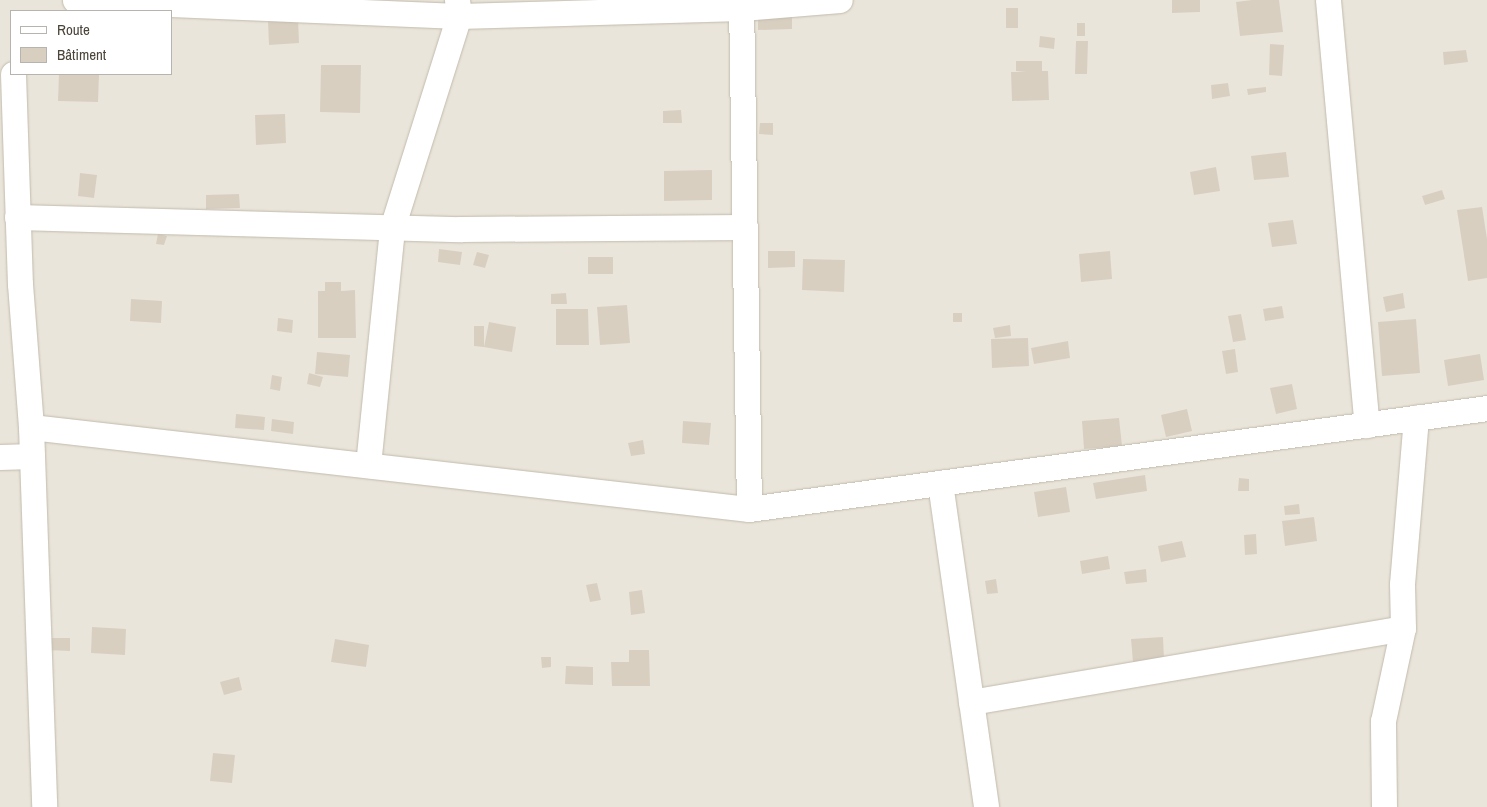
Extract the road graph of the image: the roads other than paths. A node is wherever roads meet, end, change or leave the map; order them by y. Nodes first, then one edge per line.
1 (75, 0) edge
2 (840, 0) edge
3 (1328, 0) edge
4 (741, 4) edge
5 (458, 8) edge
6 (14, 75) edge
7 (19, 217) junction
8 (745, 226) junction
9 (392, 228) junction
10 (1487, 408) edge
11 (1416, 418) junction
12 (1367, 425) junction
13 (31, 427) junction
14 (32, 456) junction
15 (0, 457) edge
16 (368, 465) junction
17 (940, 483) junction
18 (749, 509) junction
19 (1403, 628) junction
20 (971, 702) junction
21 (44, 807) edge
22 (986, 807) edge
23 (1384, 807) edge

1 - 5 street
2 - 4 street
3 - 12 street
4 - 5 street
4 - 8 street
5 - 9 street
6 - 7 street
7 - 9 street
7 - 13 street
8 - 9 street
8 - 18 street
9 - 16 street
10 - 11 street
11 - 12 street
11 - 19 street
12 - 17 street
13 - 14 street
13 - 16 street
14 - 15 street
14 - 21 street
16 - 18 street
17 - 18 street
17 - 20 street
19 - 20 street
19 - 23 street
20 - 22 street

